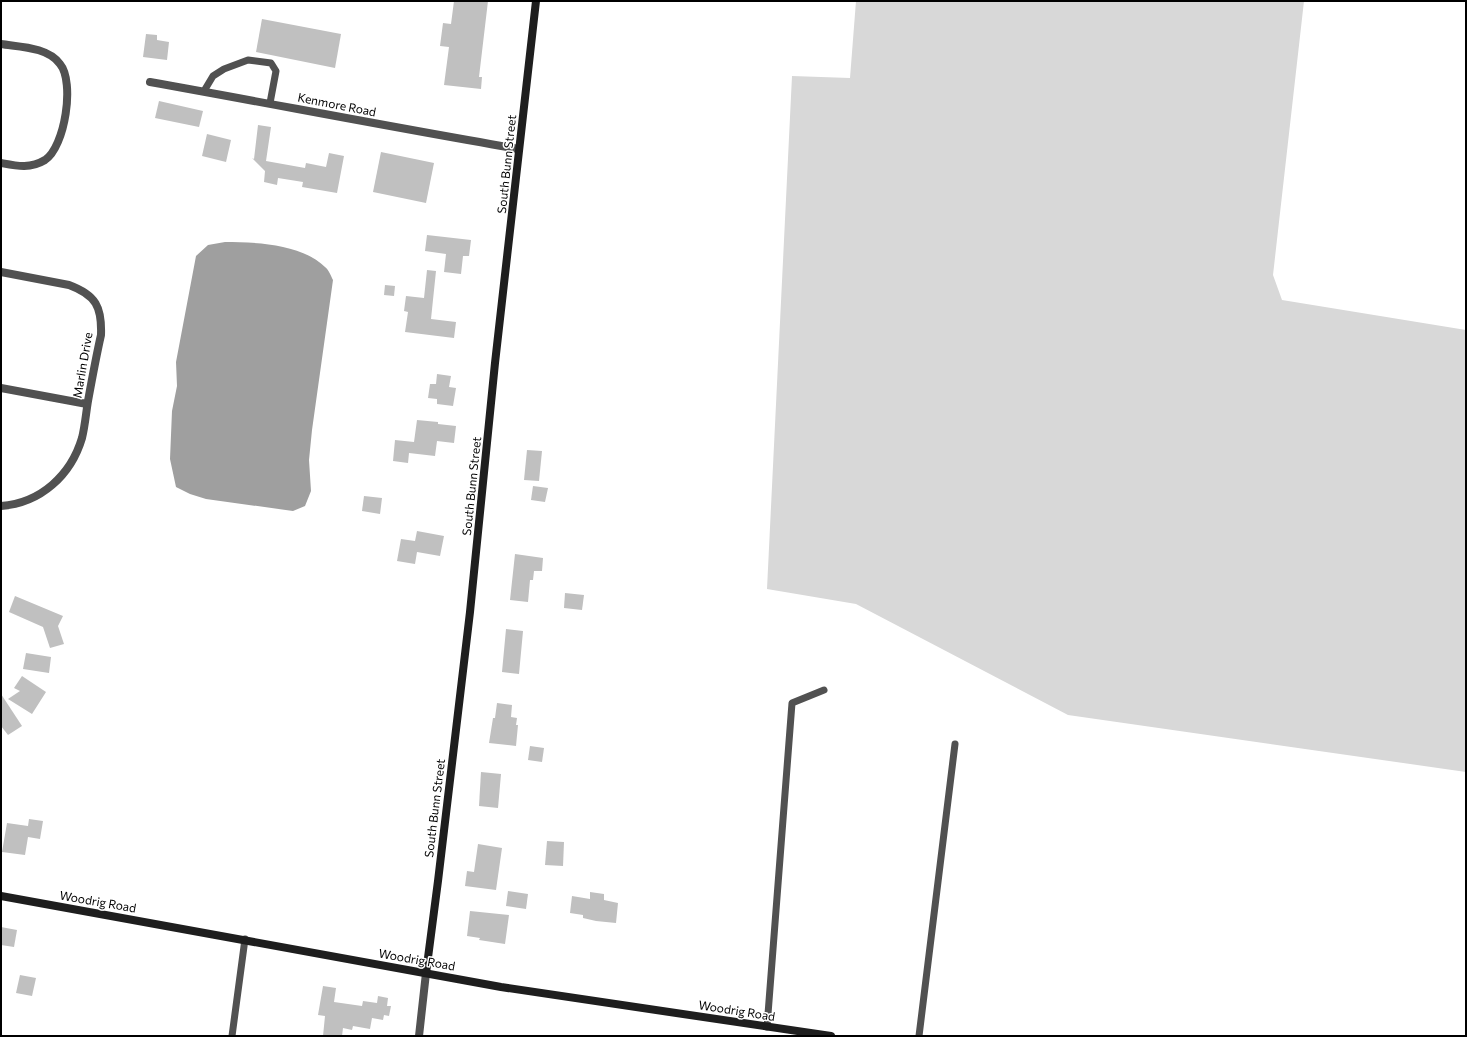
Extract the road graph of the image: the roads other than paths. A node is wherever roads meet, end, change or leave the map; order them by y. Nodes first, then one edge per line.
1 (536, 1) edge
2 (1, 44) edge
3 (150, 82) dead end
4 (204, 92) junction
5 (270, 103) junction
6 (519, 149) junction
7 (1, 163) edge
8 (1, 272) edge
9 (1, 388) edge
10 (88, 404) junction
11 (1, 506) edge
12 (824, 690) dead end
13 (955, 744) dead end
14 (1, 896) edge
15 (245, 939) junction
16 (426, 973) junction
17 (767, 1027) junction
18 (232, 1036) edge
19 (419, 1036) edge
20 (831, 1036) edge
21 (919, 1036) edge

1 - 6 street, South Bunn Street
2 - 7 street
3 - 4 street, Kenmore Road
4 - 5 street, Kenmore Road
4 - 5 lane
5 - 6 street, Kenmore Road
6 - 16 street, South Bunn Street
8 - 10 street, Marlin Drive
9 - 10 street
10 - 11 street, Marlin Drive
12 - 17 lane
13 - 21 lane
14 - 15 street, Woodrig Road
15 - 16 street, Woodrig Road
15 - 18 lane
16 - 17 street, Woodrig Road
16 - 19 street
17 - 20 street, Woodrig Road

